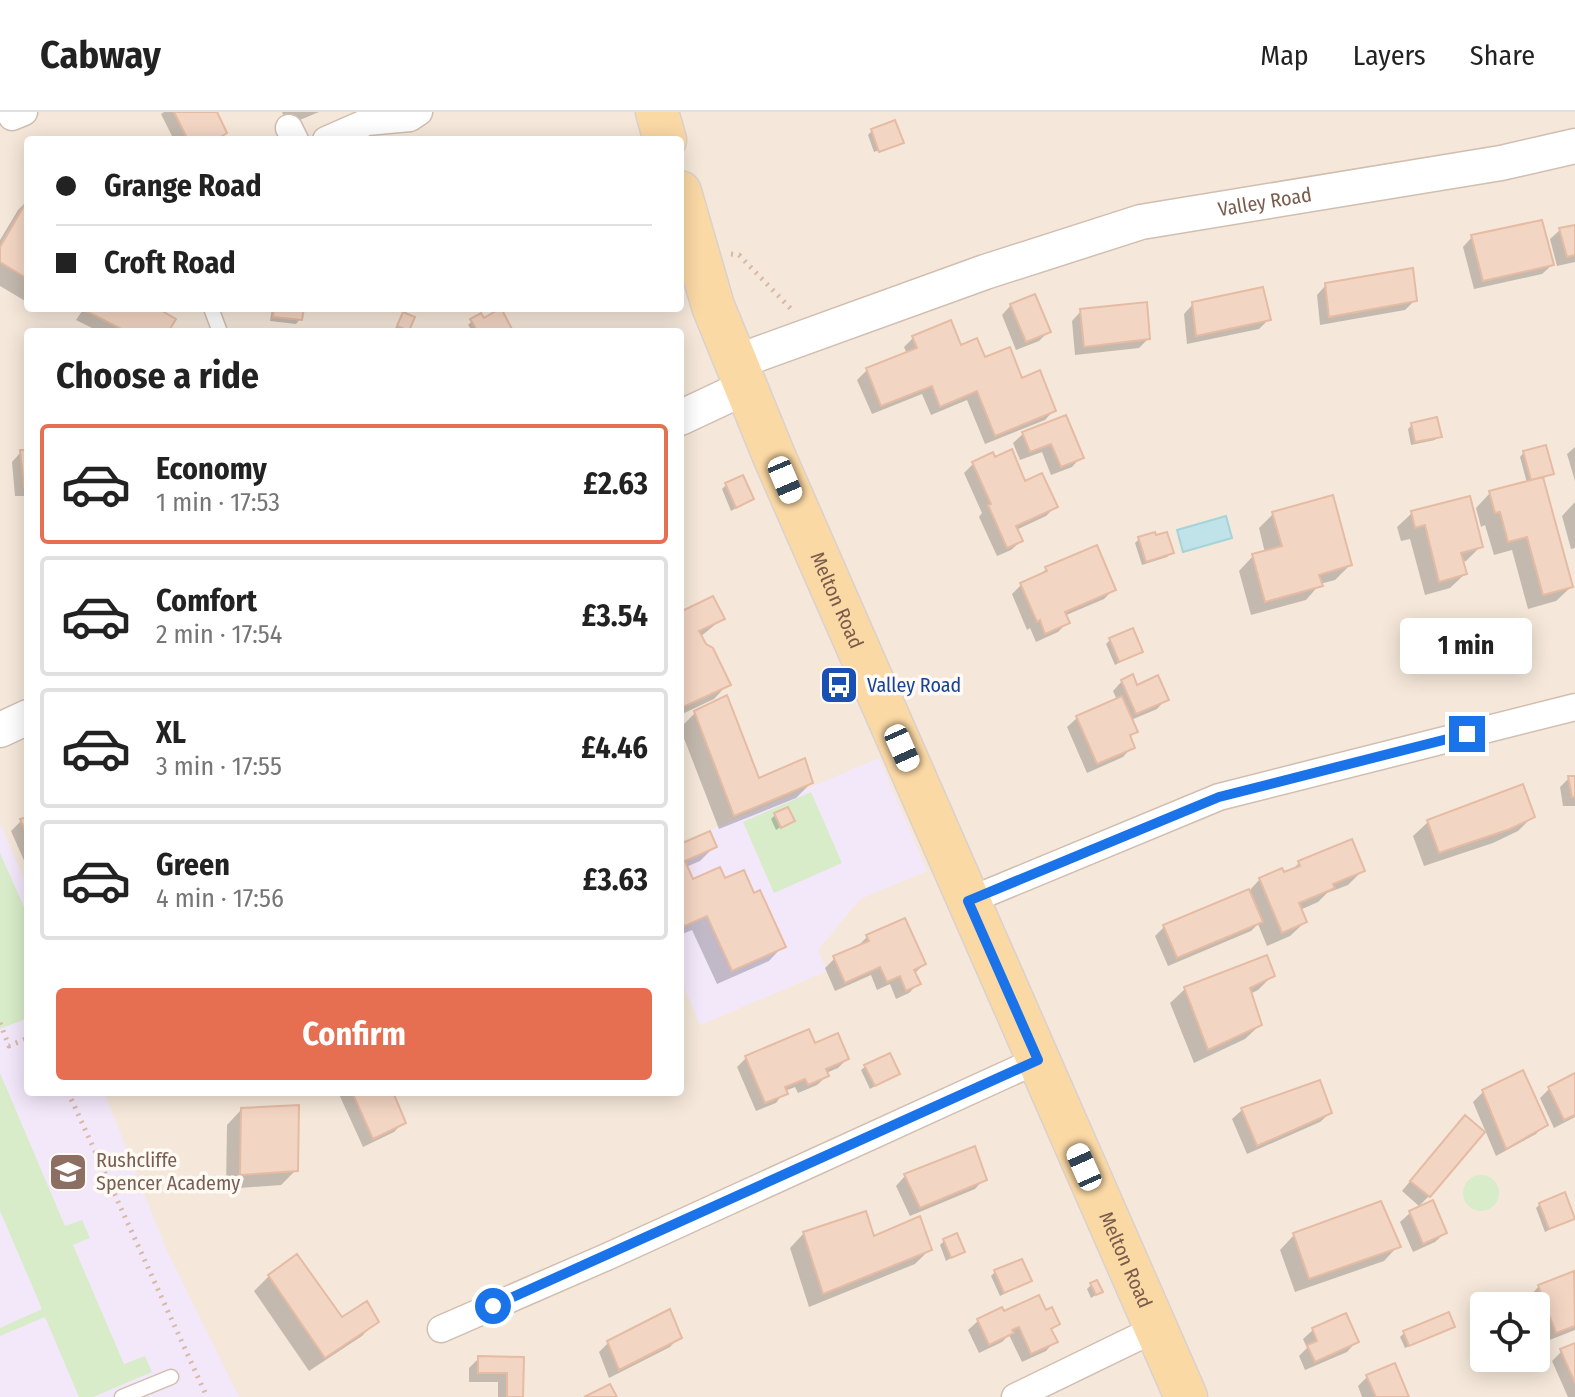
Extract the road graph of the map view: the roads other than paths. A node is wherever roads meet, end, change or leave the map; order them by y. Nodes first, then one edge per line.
1 (419, 112) edge
2 (657, 112) edge
3 (335, 136) edge
4 (664, 136) edge
5 (1575, 146) edge
6 (684, 205) edge
7 (741, 375) junction
8 (684, 415) edge
9 (1575, 707) edge
10 (24, 719) edge
11 (0, 730) edge
12 (968, 901) junction
13 (1038, 1060) junction
14 (441, 1329) dead end
15 (1155, 1329) junction
16 (171, 1377) dead end
17 (122, 1397) edge
18 (1015, 1397) edge
19 (1186, 1397) edge

1 - 3 street
2 - 4 main road
5 - 7 street, Valley Road
6 - 7 main road, Melton Road
7 - 8 street, Valley Road
7 - 12 main road, Melton Road
9 - 12 street
10 - 11 street
12 - 13 main road, Melton Road
13 - 14 street
13 - 15 main road, Melton Road
15 - 18 street
15 - 19 main road, Melton Road
16 - 17 lane

